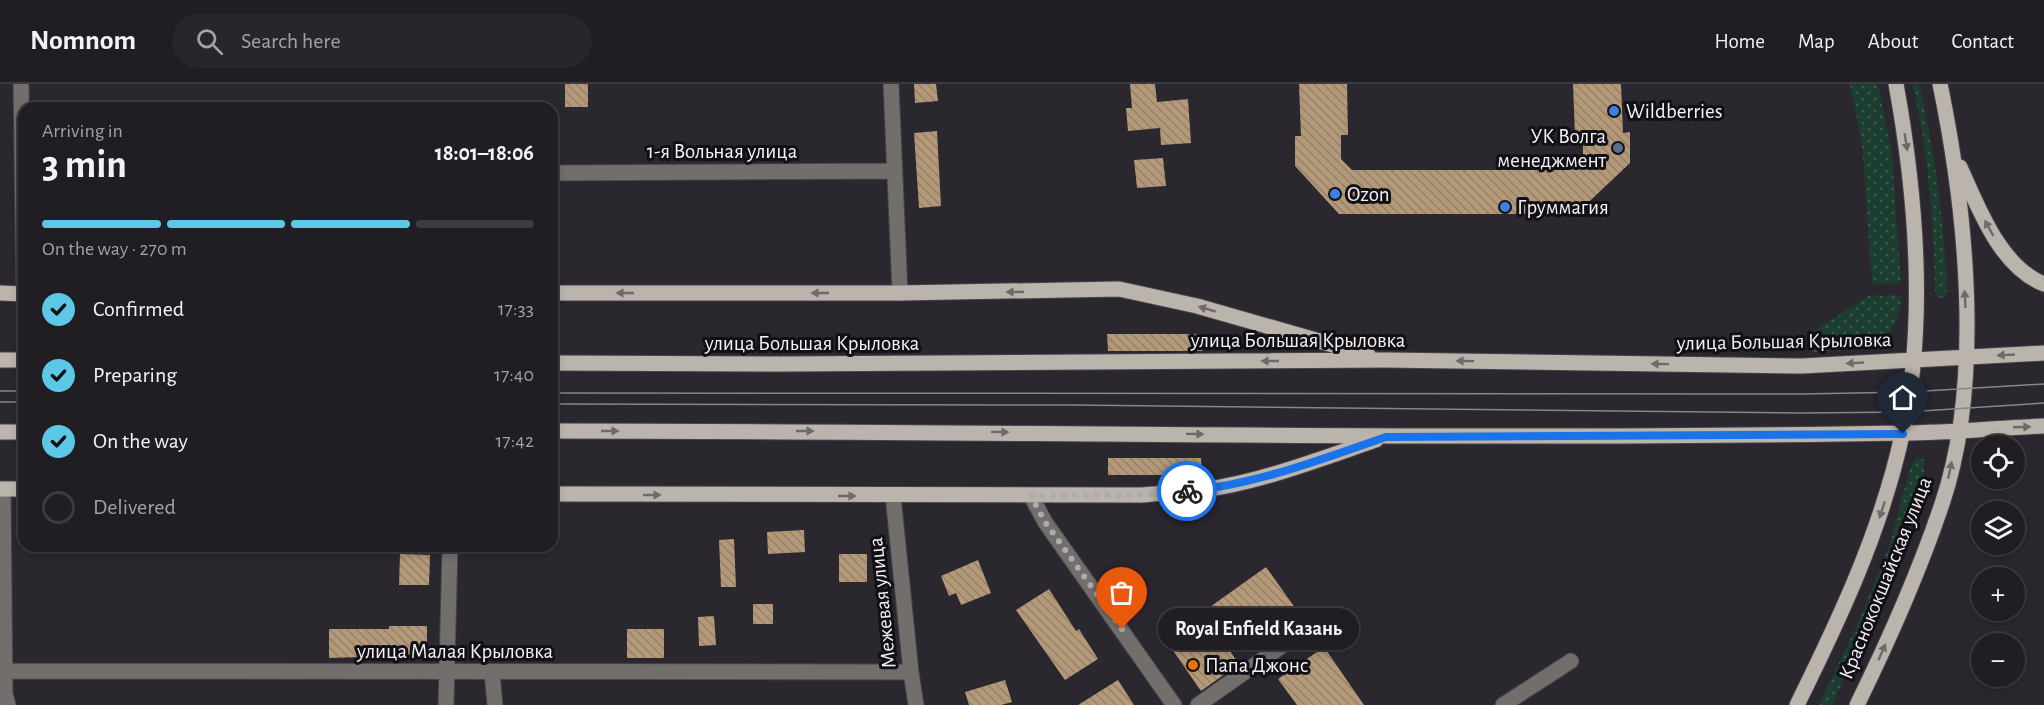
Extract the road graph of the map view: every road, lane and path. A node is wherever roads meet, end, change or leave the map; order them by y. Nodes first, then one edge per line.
1 (21, 84) edge
2 (891, 84) edge
3 (1896, 84) edge
4 (1940, 84) edge
5 (21, 102) edge
6 (1955, 155) junction
7 (893, 171) junction
8 (558, 173) edge
9 (2044, 284) edge
10 (0, 293) edge
11 (558, 293) edge
12 (900, 293) junction
13 (18, 294) edge
14 (2044, 353) edge
15 (1967, 357) junction
16 (0, 360) edge
17 (18, 360) edge
18 (1385, 360) junction
19 (1913, 360) junction
20 (558, 363) edge
21 (2044, 426) edge
22 (558, 431) edge
23 (0, 432) edge
24 (18, 432) edge
25 (1958, 432) junction
26 (1903, 434) junction
27 (1386, 437) junction
28 (1, 489) edge
29 (18, 489) edge
30 (558, 494) edge
31 (893, 496) junction
32 (1031, 496) junction
33 (450, 552) edge
34 (1323, 617) dead end
35 (1571, 661) dead end
36 (2, 671) edge
37 (449, 672) junction
38 (911, 672) junction
39 (492, 673) junction
40 (8, 705) edge
41 (446, 705) edge
42 (495, 705) edge
43 (916, 705) edge
44 (1174, 705) edge
45 (1198, 705) edge
46 (1503, 705) edge
47 (1797, 705) edge
48 (1857, 705) edge

1 - 5 street
2 - 7 street
3 -> 19 main road, Краснококшайская улица
4 - 6 main road
9 -> 6 main road
15 -> 6 main road, Краснококшайская улица
7 - 8 street, 1-я Вольная улица
7 - 12 street
10 - 13 main road
12 -> 11 main road
18 -> 12 main road
14 -> 15 main road, улица Большая Крыловка
15 - 19 main road, улица Большая Крыловка
15 - 25 main road, Краснококшайская улица
16 - 17 main road
19 -> 18 main road, улица Большая Крыловка
18 -> 20 main road, улица Большая Крыловка
19 - 26 main road, Краснококшайская улица
25 -> 21 main road
22 -> 27 main road
23 - 24 main road
25 - 26 main road
48 -> 25 main road, Краснококшайская улица
26 - 27 main road
26 -> 47 main road, Краснококшайская улица
27 - 32 main road
28 - 29 main road
28 - 36 street
30 -> 31 main road
31 - 32 main road
31 - 38 street, Межевая улица
32 - 44 street
33 - 37 street
34 - 45 street
35 - 46 street
36 - 37 street, улица Малая Крыловка
36 - 40 street
37 - 39 street, улица Малая Крыловка
37 - 41 street
38 - 39 street, улица Малая Крыловка
38 - 43 street, Межевая улица
39 - 42 street

